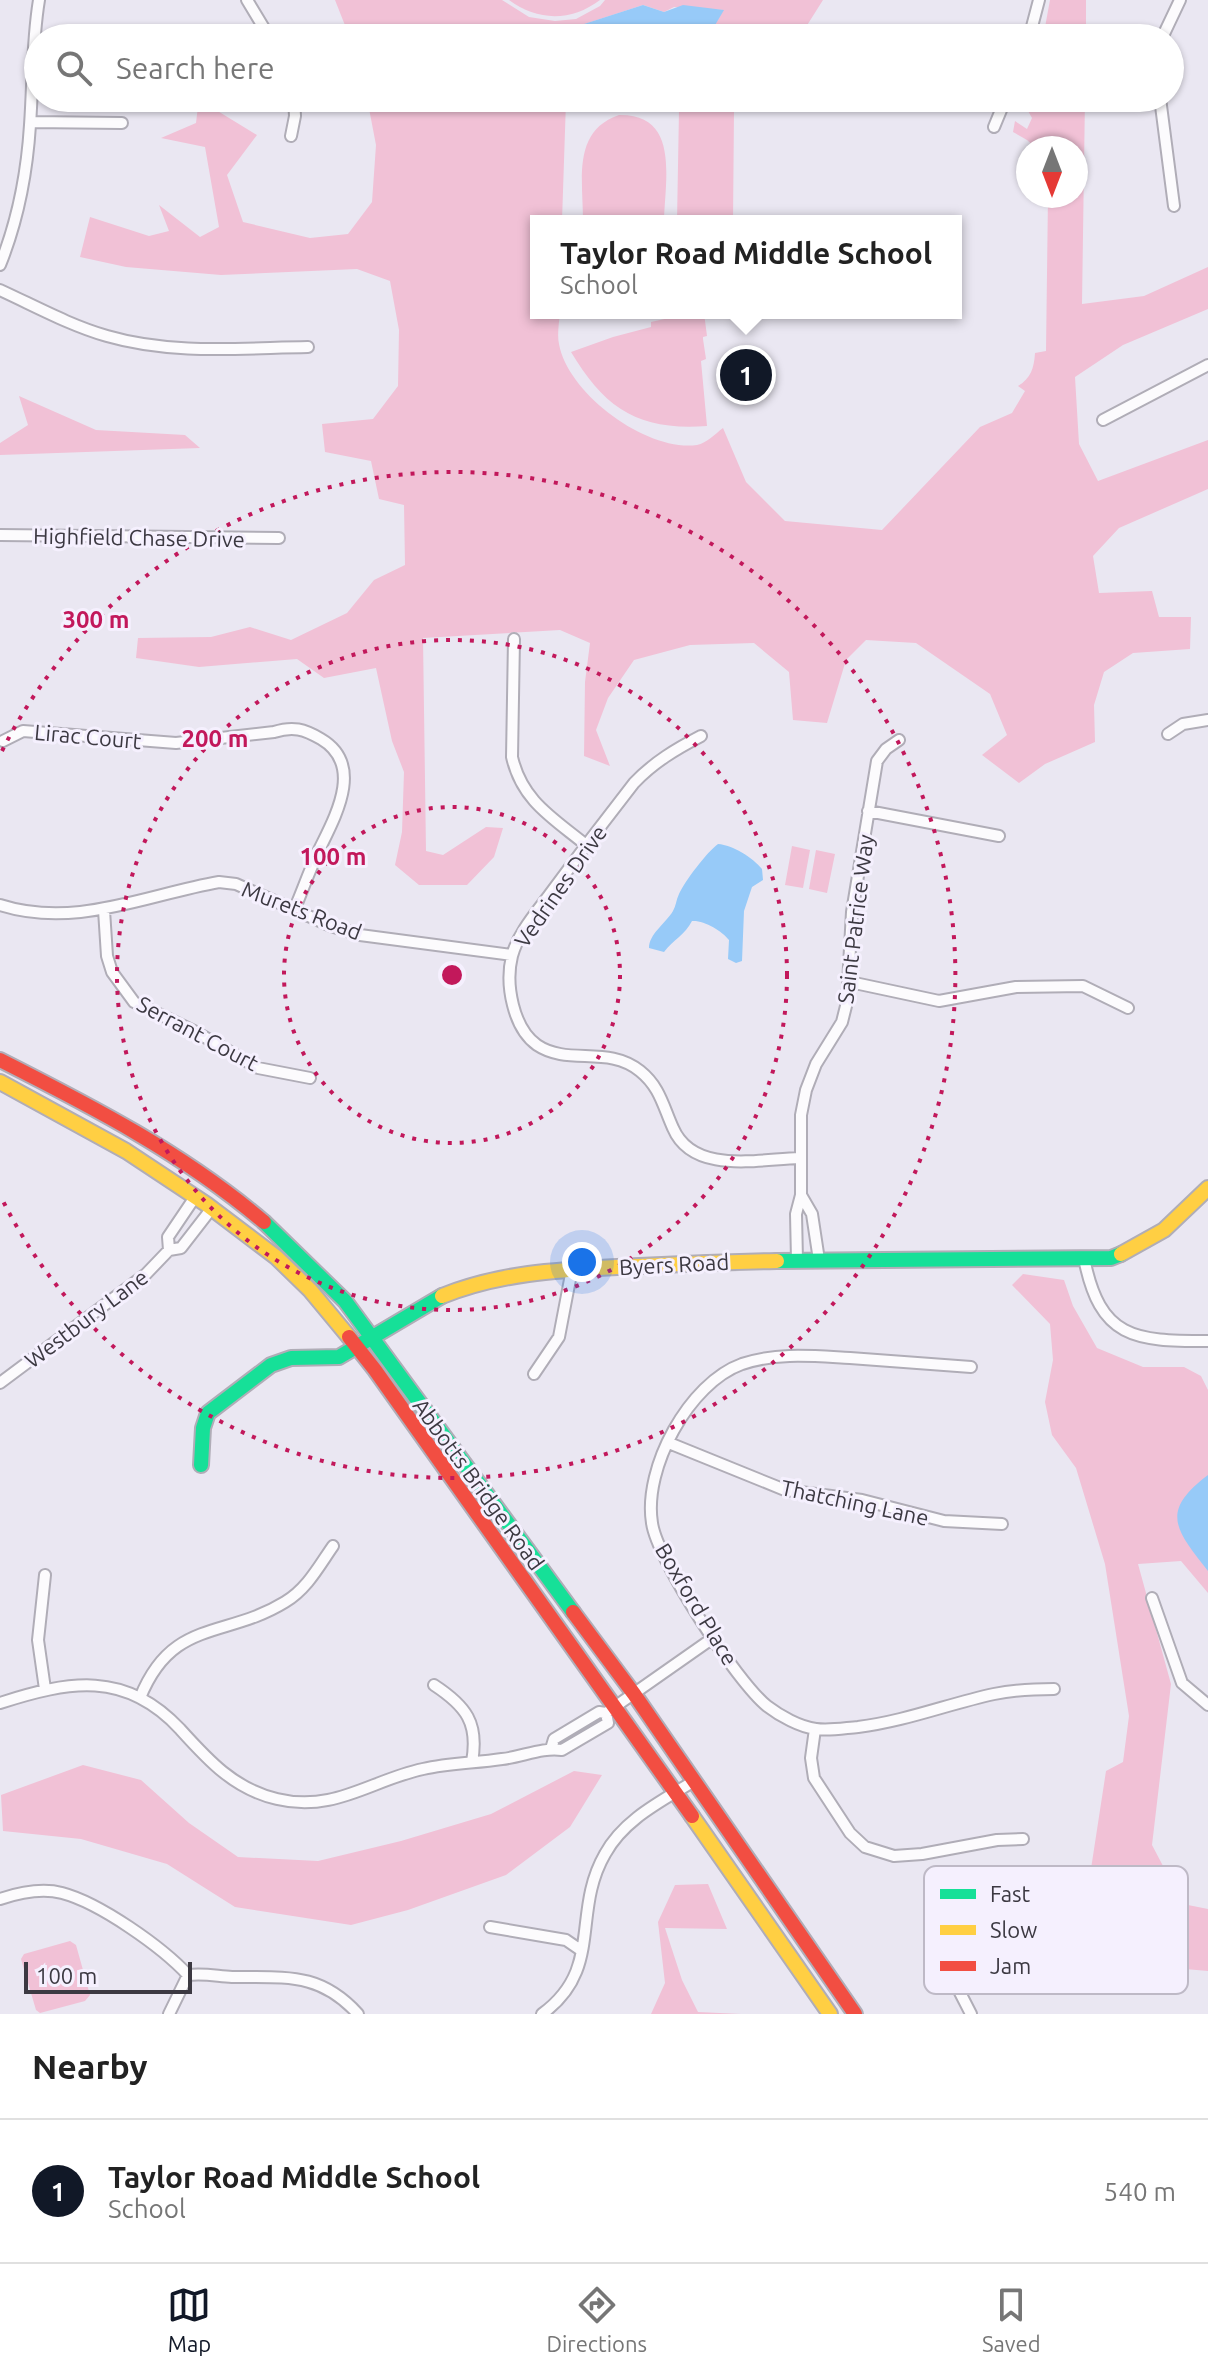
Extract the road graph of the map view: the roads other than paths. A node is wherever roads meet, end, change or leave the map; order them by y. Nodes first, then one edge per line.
1 (39, 0) edge
2 (247, 0) edge
3 (1039, 0) edge
4 (1180, 0) edge
5 (36, 24) edge
6 (262, 24) edge
7 (1033, 24) edge
8 (1169, 24) edge
9 (31, 112) edge
10 (295, 112) edge
11 (1000, 112) edge
12 (1162, 112) edge
13 (31, 122) junction
14 (122, 123) dead end
15 (994, 127) dead end
16 (291, 136) dead end
17 (1174, 206) dead end
18 (0, 265) edge
19 (0, 290) edge
20 (308, 347) dead end
21 (1208, 365) edge
22 (1103, 420) dead end
23 (0, 535) edge
24 (279, 538) dead end
25 (514, 639) dead end
26 (1208, 720) edge
27 (1168, 734) dead end
28 (701, 736) dead end
29 (899, 740) dead end
30 (3, 741) dead end
31 (868, 811) junction
32 (999, 836) dead end
33 (586, 845) junction
34 (0, 905) edge
35 (295, 908) junction
36 (104, 910) junction
37 (512, 955) junction
38 (850, 982) junction
39 (1128, 1008) dead end
40 (0, 1060) edge
41 (310, 1078) dead end
42 (0, 1082) edge
43 (799, 1158) junction
44 (1208, 1188) edge
45 (801, 1195) junction
46 (195, 1197) junction
47 (212, 1208) junction
48 (169, 1250) junction
49 (1084, 1258) junction
50 (797, 1260) junction
51 (819, 1260) junction
52 (572, 1269) junction
53 (372, 1338) junction
54 (1208, 1341) edge
55 (358, 1347) junction
56 (971, 1367) dead end
57 (534, 1374) dead end
58 (0, 1383) edge
59 (669, 1443) junction
60 (201, 1465) dead end
61 (1002, 1524) dead end
62 (333, 1546) dead end
63 (45, 1575) dead end
64 (1152, 1598) dead end
65 (713, 1638) junction
66 (434, 1685) dead end
67 (45, 1689) junction
68 (1054, 1689) dead end
69 (634, 1694) junction
70 (140, 1698) junction
71 (0, 1703) edge
72 (1208, 1705) edge
73 (611, 1709) junction
74 (815, 1729) junction
75 (472, 1762) junction
76 (694, 1781) junction
77 (676, 1793) junction
78 (1023, 1839) dead end
79 (0, 1899) edge
80 (490, 1927) dead end
81 (582, 1951) junction
82 (188, 1975) junction
83 (961, 1994) edge
84 (169, 2014) edge
85 (358, 2014) edge
86 (542, 2014) edge
87 (830, 2014) edge
88 (855, 2014) edge
89 (971, 2014) edge

1 - 5 street
2 - 6 street
3 - 7 street
4 - 8 street
9 - 13 street
10 - 16 street
11 - 15 street
12 - 17 street
13 - 14 street
13 - 18 street
19 - 20 street
21 - 22 street
23 - 24 street, Highfield Chase Drive
25 - 33 street
26 - 27 street
28 - 33 street, Vedrines Drive
29 - 31 street, Saint Patrice Way
30 - 35 street, Lirac Court
31 - 32 street
31 - 38 street, Saint Patrice Way
33 - 37 street, Vedrines Drive
34 - 36 street, Murets Road
35 - 36 street, Murets Road
35 - 37 street, Murets Road
36 - 41 street, Serrant Court
37 - 43 street, Vedrines Drive
38 - 39 street
38 - 43 street, Saint Patrice Way
40 - 53 main road, Abbotts Bridge Road
42 - 46 main road, Abbotts Bridge Road
43 - 45 street, Saint Patrice Way
44 - 49 main road, Byers Road
45 - 50 street, Saint Patrice Way
45 - 51 street, Saint Patrice Way
46 - 47 main road, Abbotts Bridge Road
46 - 48 street, Westbury Lane
47 - 48 street, Westbury Lane
47 - 55 main road, Abbotts Bridge Road
48 - 58 street, Westbury Lane
49 - 51 main road, Byers Road
49 - 54 street
50 - 51 main road, Byers Road
50 - 52 main road, Byers Road
52 - 53 main road, Byers Road
52 - 57 street
53 - 55 main road, Byers Road
53 - 69 main road, Abbotts Bridge Road
55 - 60 main road, Byers Road
55 - 73 main road, Abbotts Bridge Road
56 - 59 street, Boxford Place
59 - 61 street, Thatching Lane
59 - 65 street, Boxford Place
62 - 70 street
63 - 67 street
64 - 72 street
65 - 69 street
65 - 74 street, Boxford Place
66 - 75 street
67 - 70 street
67 - 71 street
68 - 74 street, Boxford Place
69 - 73 street
69 - 76 main road, Abbotts Bridge Road
70 - 75 street
73 - 75 street
73 - 77 main road, Abbotts Bridge Road
74 - 78 street
76 - 77 street
76 - 88 main road, Abbotts Bridge Road
77 - 81 street
77 - 87 main road, Abbotts Bridge Road
79 - 82 street
80 - 81 street
81 - 86 street
82 - 84 street
82 - 85 street
83 - 89 street

